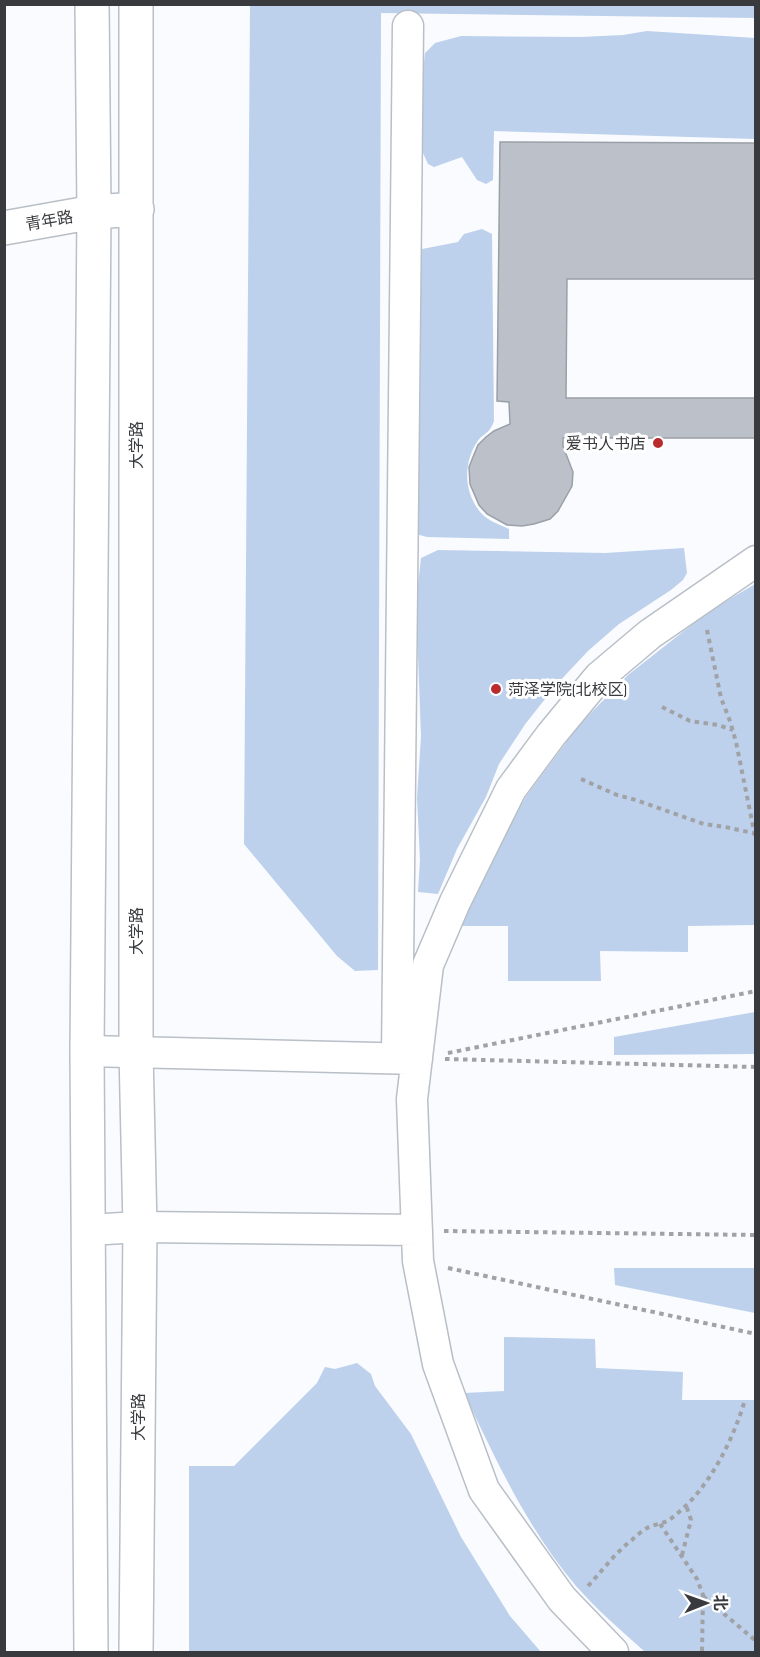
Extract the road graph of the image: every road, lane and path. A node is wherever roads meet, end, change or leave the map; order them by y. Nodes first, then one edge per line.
1 (92, 4) edge
2 (136, 4) edge
3 (408, 26) dead end
4 (136, 208) junction
5 (94, 212) junction
6 (4, 228) edge
7 (756, 561) edge
8 (700, 600) junction
9 (662, 707) dead end
10 (733, 730) junction
11 (581, 779) dead end
12 (753, 833) junction
13 (756, 841) edge
14 (756, 991) edge
15 (87, 1051) junction
16 (136, 1052) junction
17 (407, 1059) junction
18 (756, 1067) edge
19 (140, 1227) junction
20 (88, 1230) junction
21 (417, 1230) junction
22 (756, 1235) edge
23 (418, 1261) junction
24 (756, 1334) edge
25 (744, 1400) dead end
26 (686, 1505) junction
27 (660, 1524) junction
28 (682, 1556) junction
29 (703, 1595) junction
30 (569, 1607) junction
31 (755, 1640) edge
32 (91, 1653) edge
33 (136, 1653) edge
34 (613, 1653) edge
35 (702, 1653) edge

1 - 5 main road
2 - 4 main road, 大学路
3 - 17 street
4 - 5 main road
4 - 16 main road, 大学路
5 - 6 main road, 青年路
5 - 15 main road
7 - 8 street
8 - 10 path
8 - 17 street
9 - 10 path
10 - 12 path
11 - 12 path
12 - 13 path
14 - 17 path
15 - 16 street
15 - 20 main road
16 - 17 street
16 - 19 main road, 大学路
17 - 18 path
17 - 21 street
19 - 20 street
19 - 21 street
19 - 33 main road, 大学路
20 - 32 main road
21 - 22 path
21 - 23 street
23 - 24 path
23 - 30 street
25 - 26 path
26 - 27 path
26 - 28 path
27 - 28 path
27 - 30 path
28 - 29 path
29 - 31 path
29 - 35 path
30 - 34 street

